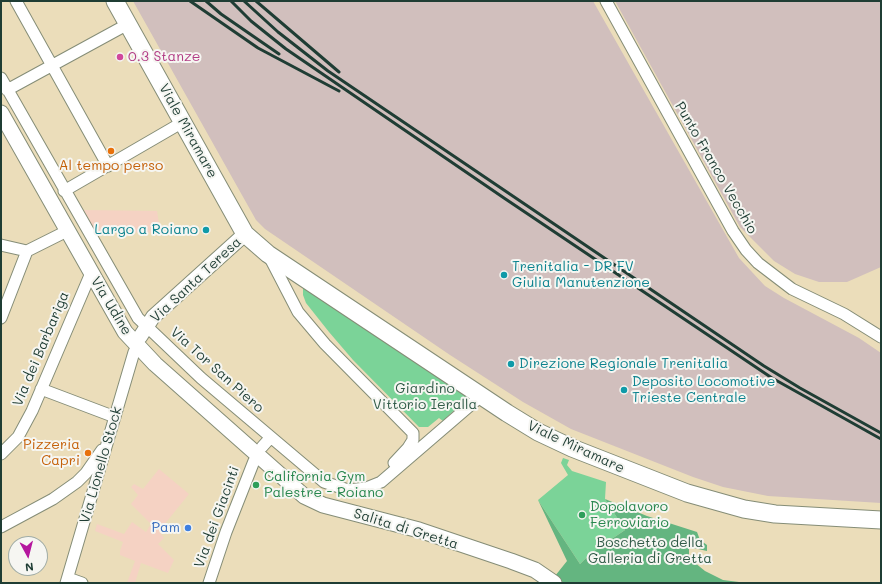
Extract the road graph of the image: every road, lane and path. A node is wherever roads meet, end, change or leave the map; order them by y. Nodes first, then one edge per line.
1 (16, 1) edge
2 (115, 1) edge
3 (606, 1) edge
4 (128, 24) junction
5 (52, 65) junction
6 (1, 78) edge
7 (7, 90) junction
8 (1, 113) edge
9 (183, 122) junction
10 (108, 166) junction
11 (64, 191) junction
12 (67, 231) junction
13 (245, 234) junction
14 (1, 245) edge
15 (27, 252) junction
16 (268, 254) junction
17 (91, 273) junction
18 (1, 318) edge
19 (143, 331) junction
20 (881, 337) edge
21 (134, 352) dead end
22 (41, 389) junction
23 (481, 396) junction
24 (115, 417) junction
25 (271, 437) junction
26 (108, 442) junction
27 (262, 447) dead end
28 (1, 454) edge
29 (260, 461) junction
30 (386, 478) junction
31 (881, 520) edge
32 (1, 527) edge
33 (68, 581) edge
34 (82, 583) edge
35 (209, 583) edge
36 (554, 583) edge

1 - 5 street
2 - 4 main road, Viale Miramare
3 - 20 street, Punto Franco Vecchio
4 - 5 street
4 - 9 main road, Viale Miramare
5 - 7 street
5 - 10 street
6 - 7 street, Via Tor San Piero
7 - 11 street, Via Tor San Piero
8 - 12 main road, Via Udine
9 - 10 street
9 - 13 main road, Viale Miramare
10 - 11 street
11 - 19 street, Via Tor San Piero
12 - 15 street
12 - 17 main road, Via Udine
13 - 16 main road, Viale Miramare
13 - 19 street, Via Santa Teresa
14 - 15 street
15 - 18 street
16 - 23 main road, Viale Miramare
16 - 30 street, Viale Miramare
17 - 22 street, Via dei Barbariga
17 - 29 main road, Via Udine
19 - 25 street, Via Tor San Piero
21 - 24 street, Via Lionello Stock
22 - 24 street
22 - 28 street, Via dei Barbariga
23 - 30 street, Via Tor San Piero
23 - 31 main road, Viale Miramare
24 - 26 street, Via Lionello Stock
25 - 27 street
25 - 30 street, Via Tor San Piero
26 - 32 street
26 - 33 street, Via Lionello Stock
29 - 35 street, Via dei Giacinti
29 - 36 main road, Salita di Gretta
33 - 34 street

